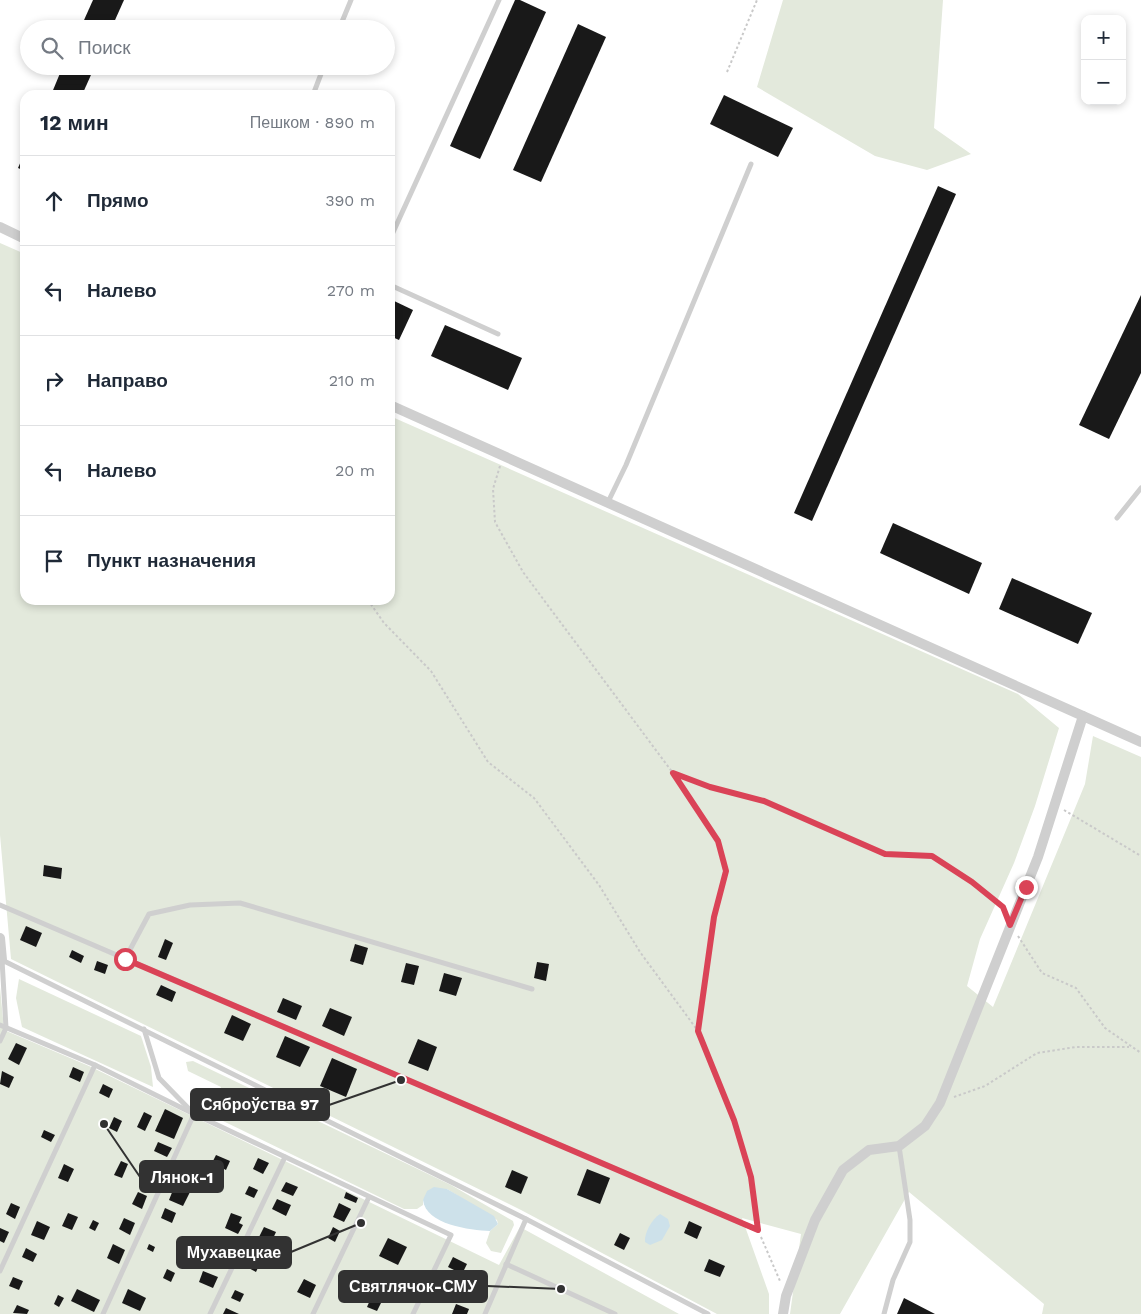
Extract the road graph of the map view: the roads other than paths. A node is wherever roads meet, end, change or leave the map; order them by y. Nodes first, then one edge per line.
1 (350, 0) edge
2 (499, 0) edge
3 (342, 20) edge
4 (320, 75) edge
5 (314, 90) edge
6 (751, 164) dead end
7 (0, 227) edge
8 (395, 228) edge
9 (20, 237) edge
10 (395, 287) edge
11 (498, 334) dead end
12 (395, 407) edge
13 (1141, 488) edge
14 (608, 503) junction
15 (1117, 518) dead end
16 (1083, 716) junction
17 (1141, 742) edge
18 (0, 905) edge
19 (0, 938) edge
20 (125, 959) junction
21 (2, 960) junction
22 (532, 989) dead end
23 (0, 1025) edge
24 (6, 1028) junction
25 (144, 1028) junction
26 (0, 1041) edge
27 (95, 1065) junction
28 (194, 1114) junction
29 (898, 1146) junction
30 (285, 1157) junction
31 (369, 1197) junction
32 (526, 1219) junction
33 (758, 1230) road end
34 (506, 1264) junction
35 (0, 1271) edge
36 (104, 1314) edge
37 (210, 1314) edge
38 (313, 1314) edge
39 (413, 1314) edge
40 (485, 1314) edge
41 (615, 1314) edge
42 (708, 1314) edge
43 (783, 1314) edge
44 (884, 1314) edge

1 - 3 lane
2 - 8 lane
4 - 5 lane
6 - 14 lane
7 - 9 street
10 - 11 lane
12 - 14 street
13 - 15 lane
14 - 16 street
16 - 17 street
16 - 29 street
18 - 20 lane
19 - 21 street
20 - 22 lane
20 - 33 lane
21 - 24 lane
21 - 25 lane
23 - 24 lane
24 - 26 lane
24 - 27 lane
25 - 28 lane
25 - 32 lane
27 - 28 lane
27 - 35 lane
28 - 30 lane
28 - 36 lane
29 - 43 street
29 - 44 lane
30 - 31 lane
30 - 37 lane
31 - 38 lane
31 - 39 lane
32 - 34 lane
32 - 42 lane
34 - 40 lane
34 - 41 lane

